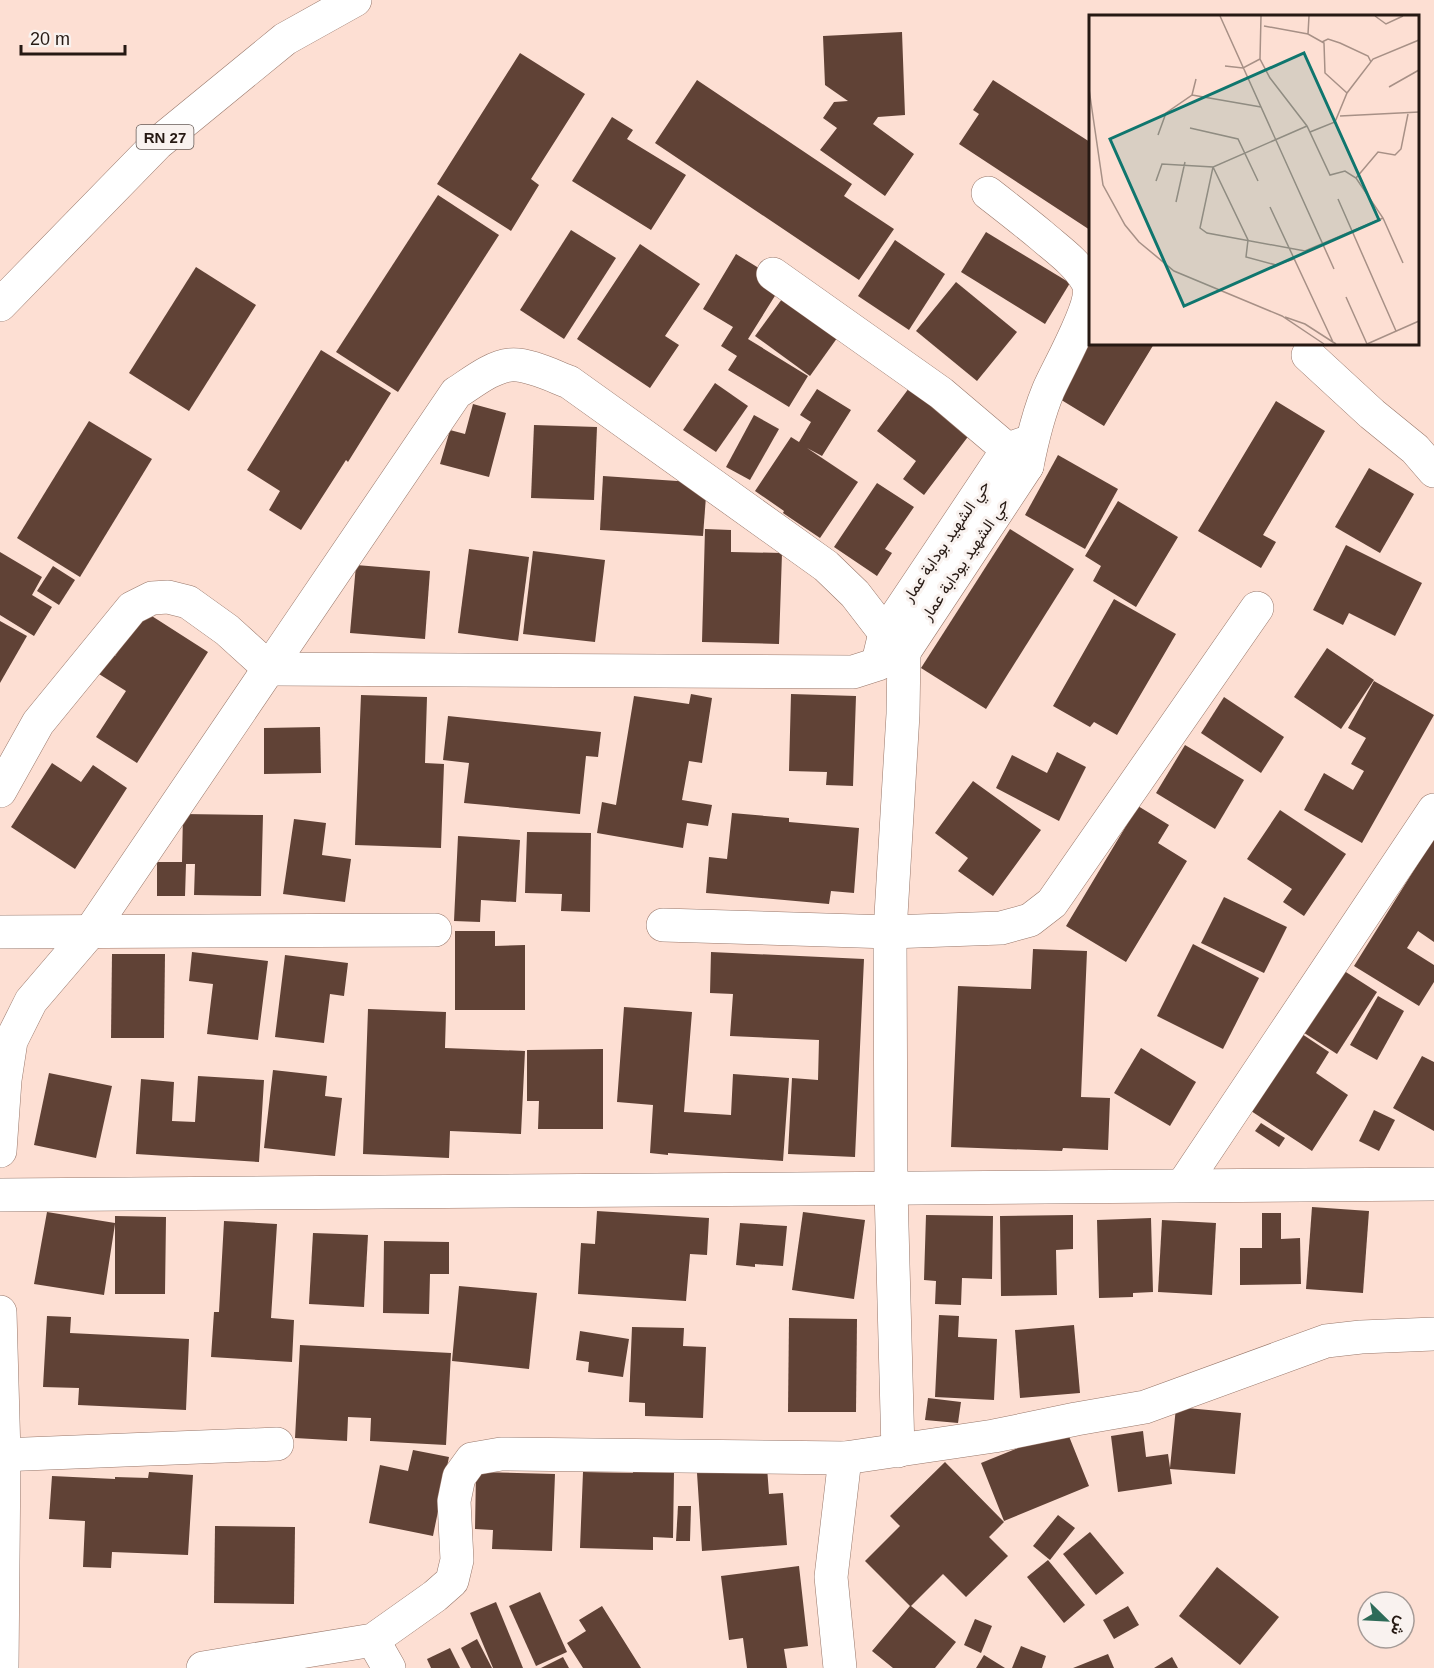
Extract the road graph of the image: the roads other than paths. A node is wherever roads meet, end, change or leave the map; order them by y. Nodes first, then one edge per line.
1 (355, 0) edge
2 (988, 193) dead end
3 (773, 274) dead end
4 (1089, 286) edge
5 (1089, 297) edge
6 (0, 305) edge
7 (1308, 355) dead end
8 (1022, 452) junction
9 (1434, 471) edge
10 (1257, 608) dead end
11 (889, 649) junction
12 (270, 669) junction
13 (0, 791) edge
14 (1434, 810) edge
15 (663, 925) dead end
16 (435, 930) dead end
17 (0, 932) edge
18 (90, 932) junction
19 (890, 932) junction
20 (0, 1151) edge
21 (1434, 1184) edge
22 (1183, 1185) junction
23 (891, 1189) junction
24 (0, 1195) edge
25 (0, 1312) edge
26 (1434, 1334) edge
27 (277, 1444) dead end
28 (898, 1451) junction
29 (2, 1455) edge
30 (845, 1458) junction
31 (373, 1640) junction
32 (2, 1668) edge
33 (203, 1668) edge
34 (389, 1668) edge
35 (840, 1668) edge

1 - 6 street, RN 27
2 - 4 street, حي الشهيد يودابة عمار
3 - 8 street
5 - 8 street, حي الشهيد يودابة عمار
7 - 9 street
8 - 11 street, حي الشهيد يودابة عمار
10 - 19 street
11 - 12 street
11 - 12 street
11 - 19 street
12 - 13 street
12 - 18 street
14 - 22 street
15 - 19 street
16 - 18 street
17 - 18 street
18 - 20 street
19 - 23 street
21 - 22 street
22 - 23 street
23 - 24 street
23 - 28 street
25 - 29 street
26 - 28 street
27 - 29 street
28 - 30 street
29 - 32 street
30 - 31 street
30 - 35 street
31 - 33 street
31 - 34 street

